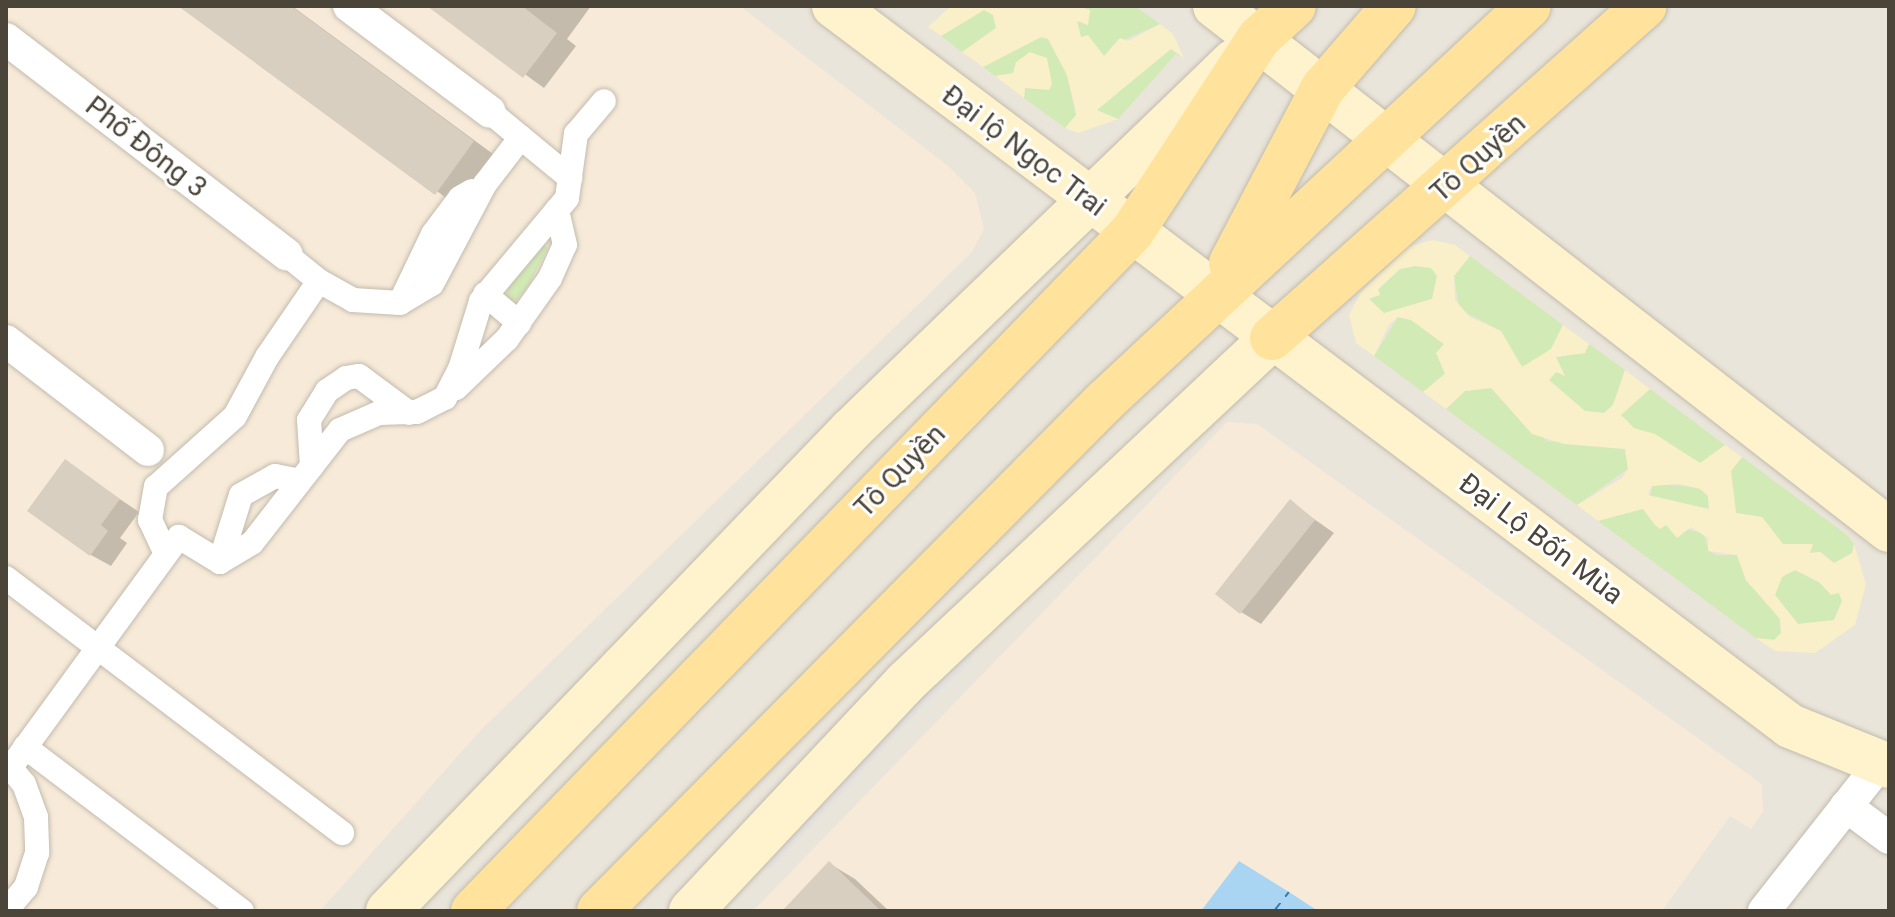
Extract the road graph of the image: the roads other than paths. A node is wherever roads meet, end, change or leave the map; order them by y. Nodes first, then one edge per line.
1 (349, 6) edge
2 (834, 6) edge
3 (1215, 6) edge
4 (1294, 6) edge
5 (1394, 6) edge
6 (1529, 6) edge
7 (1645, 6) edge
8 (1259, 38) junction
9 (6, 39) edge
10 (1323, 88) junction
11 (604, 101) dead end
12 (490, 112) joint
13 (1385, 135) junction
14 (521, 137) junction
15 (570, 178) junction
16 (1449, 185) junction
17 (1089, 200) junction
18 (557, 210) junction
19 (1132, 232) junction
20 (287, 255) joint
21 (319, 281) junction
22 (485, 294) junction
23 (1215, 294) junction
24 (519, 323) junction
25 (1272, 338) junction
26 (6, 341) edge
27 (445, 398) junction
28 (409, 413) junction
29 (148, 450) joint
30 (174, 471) junction
31 (306, 474) junction
32 (1889, 530) edge
33 (166, 554) junction
34 (220, 562) junction
35 (6, 578) edge
36 (98, 647) junction
37 (14, 759) edge
38 (1886, 761) edge
39 (1846, 806) junction
40 (342, 833) dead end
41 (1889, 838) edge
42 (6, 911) edge
43 (242, 911) edge
44 (388, 911) edge
45 (473, 911) edge
46 (599, 911) edge
47 (691, 911) edge
48 (1764, 911) edge

1 - 12 street
2 - 17 main road, Đại lộ Ngọc Trai
3 - 8 main road
4 - 8 main road, Tô Quyền
5 - 10 main road
6 - 13 main road
7 - 16 main road, Tô Quyền
8 - 10 main road
8 - 17 main road
8 - 19 main road, Tô Quyền
9 - 20 street, Phố Đông 3
10 - 13 main road
10 - 23 main road
11 - 15 street
12 - 14 street
13 - 16 main road
13 - 23 main road
14 - 15 street
14 - 21 street
15 - 18 street
16 - 25 main road, Tô Quyền
16 - 32 main road
17 - 19 main road, Đại lộ Ngọc Trai
17 - 44 main road
18 - 22 street
18 - 24 street
19 - 23 main road, Đại lộ Ngọc Trai
19 - 45 main road, Tô Quyền
20 - 21 street
21 - 30 street
22 - 24 street
22 - 27 street
23 - 25 main road, Đại Lộ Bốn Mùa
23 - 46 main road
24 - 27 street
25 - 38 main road, Đại Lộ Bốn Mùa
25 - 47 main road
26 - 29 street
27 - 28 street
28 - 31 street
28 - 31 street
29 - 30 street
30 - 33 street
31 - 34 street
31 - 34 street
33 - 34 street
33 - 36 street
35 - 36 street
36 - 37 street
36 - 40 street
37 - 42 street
37 - 43 street
38 - 39 street
39 - 41 street
39 - 48 street

